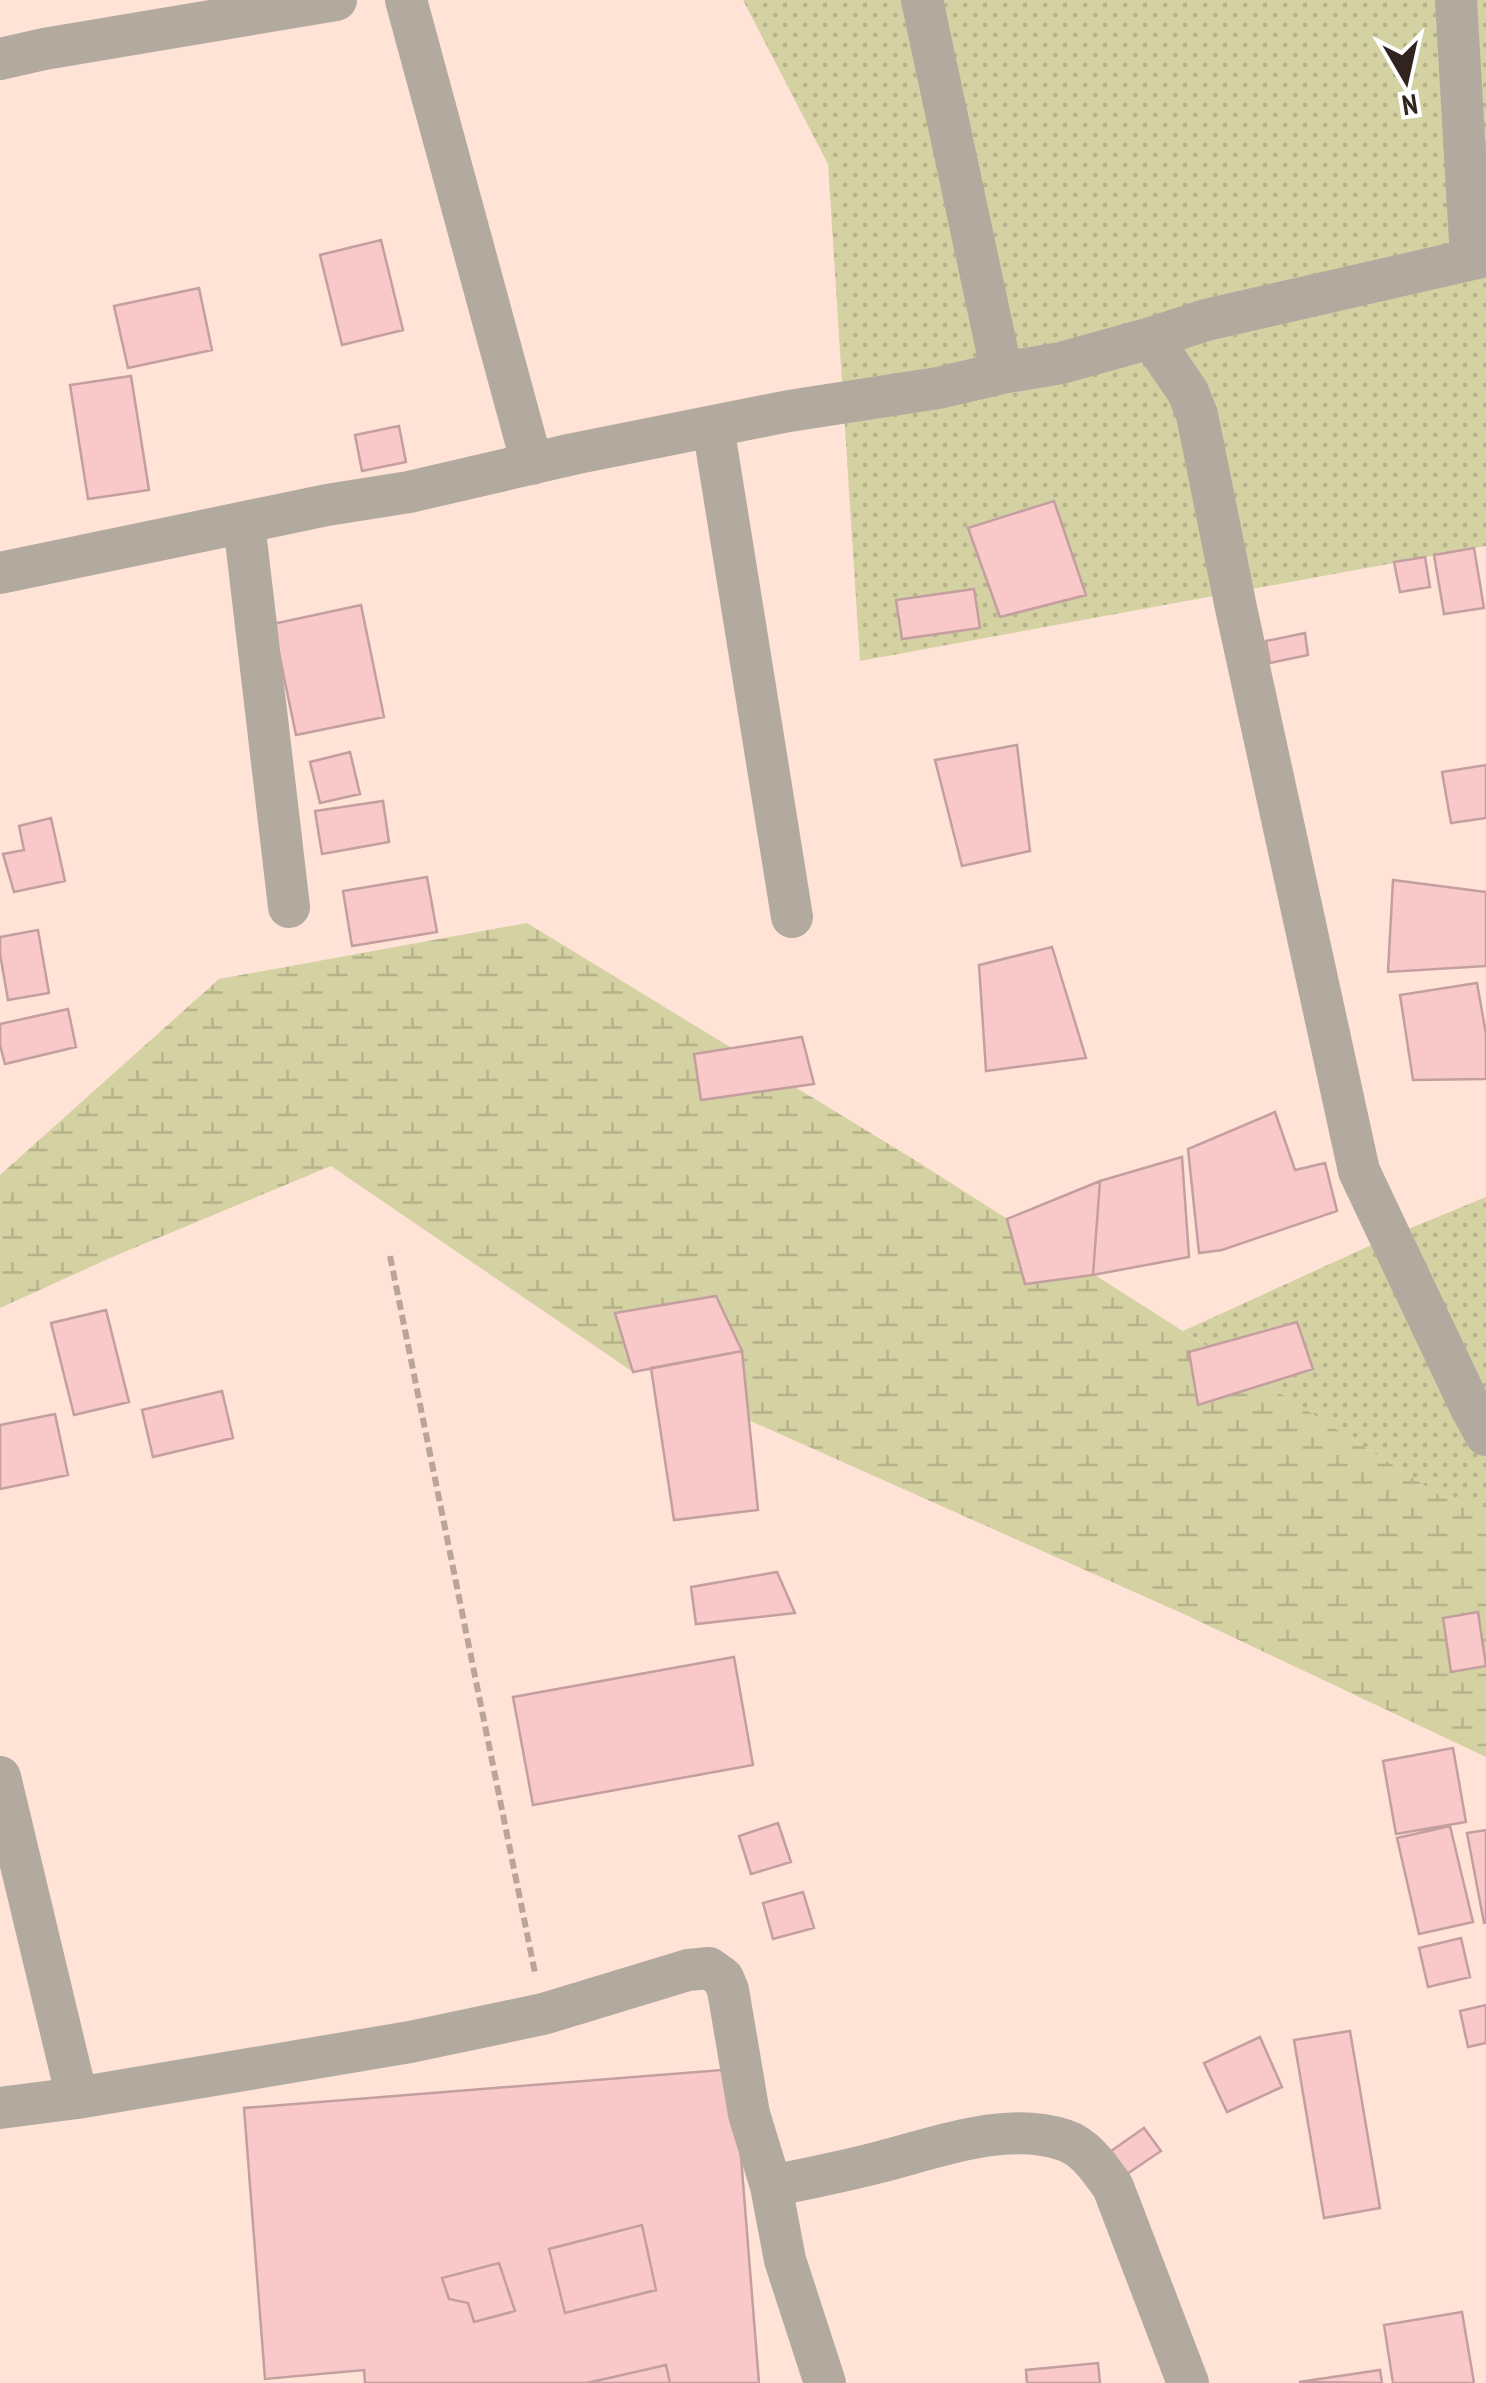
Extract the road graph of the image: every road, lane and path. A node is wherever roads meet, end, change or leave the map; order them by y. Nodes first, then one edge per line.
1 (336, 0) edge
2 (406, 0) edge
3 (922, 0) edge
4 (1456, 0) edge
5 (0, 59) edge
6 (1479, 257) edge
7 (1151, 338) junction
8 (1002, 372) junction
9 (712, 426) junction
10 (532, 464) junction
11 (244, 522) junction
12 (0, 573) edge
13 (289, 906) dead end
14 (792, 917) dead end
15 (390, 1256) dead end
16 (1486, 1436) edge
17 (0, 1777) edge
18 (543, 2014) junction
19 (78, 2098) junction
20 (0, 2108) edge
21 (771, 2186) junction
22 (825, 2383) edge
23 (1188, 2383) edge

1 - 5 street
2 - 10 street
3 - 8 street
4 - 6 street
6 - 7 street
7 - 8 street
7 - 16 street
8 - 9 street
9 - 10 street
9 - 14 street
10 - 11 street
11 - 12 street
11 - 13 street
15 - 18 path
17 - 19 street
18 - 19 street
18 - 21 street
19 - 20 street
21 - 22 street
21 - 23 street

